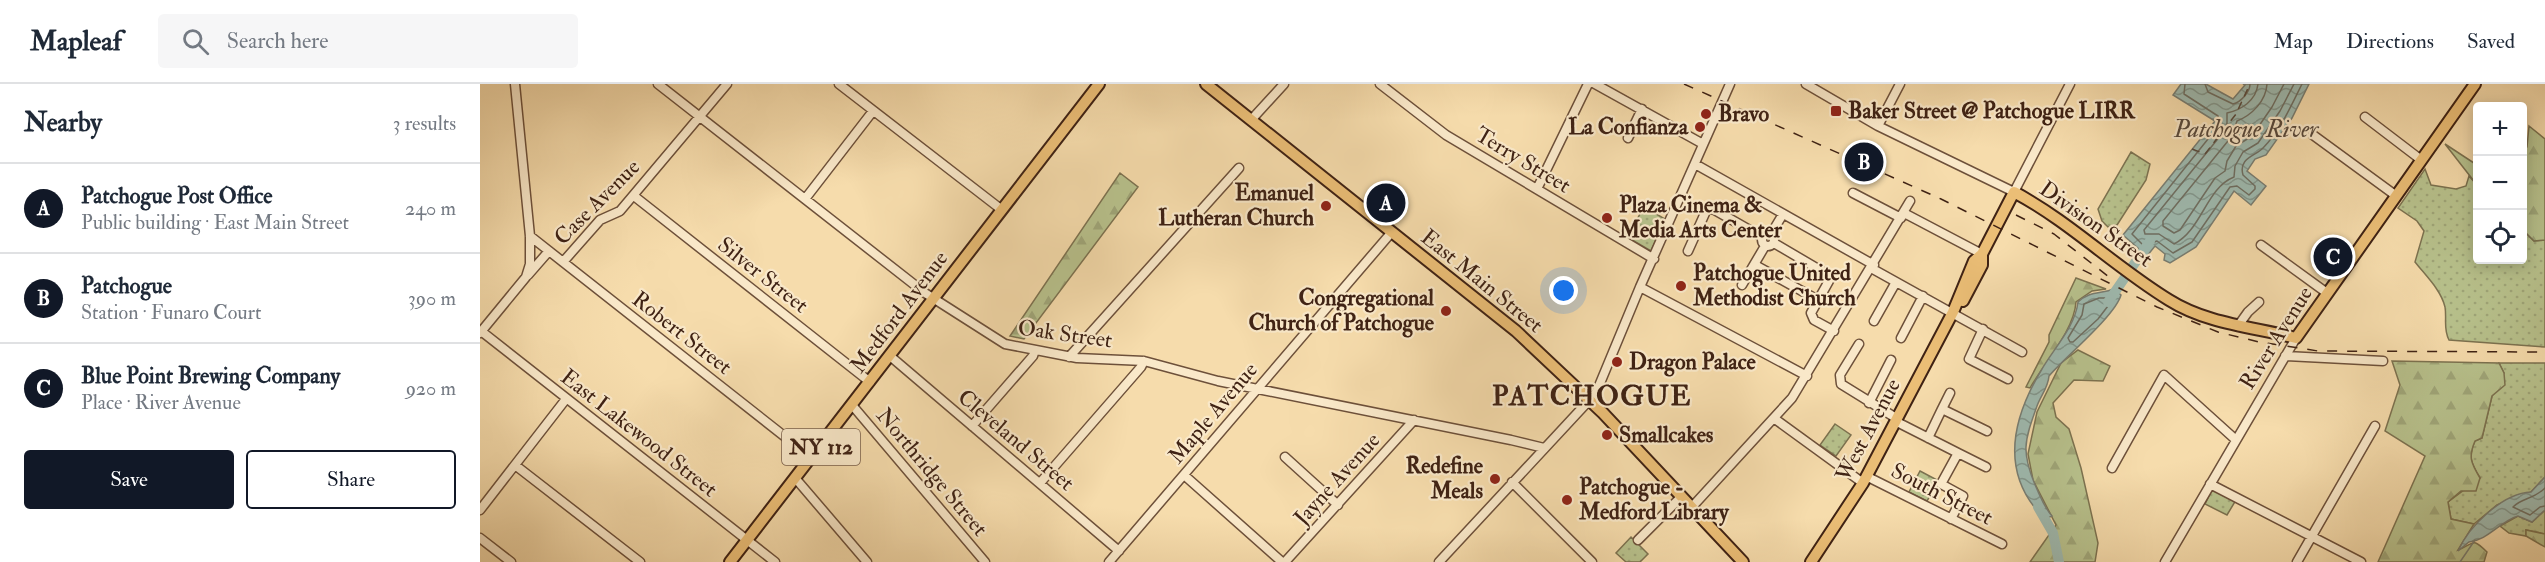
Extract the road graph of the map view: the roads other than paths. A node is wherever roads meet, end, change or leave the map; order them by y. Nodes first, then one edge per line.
1 (515, 84) edge
2 (658, 84) edge
3 (727, 84) edge
4 (839, 84) edge
5 (1098, 84) edge
6 (1206, 84) edge
7 (1284, 84) edge
8 (1380, 84) edge
9 (1588, 84) edge
10 (1595, 84) edge
11 (1730, 84) edge
12 (1806, 84) edge
13 (1900, 84) edge
14 (2070, 84) edge
15 (2475, 84) edge
16 (1642, 109) junction
17 (873, 111) junction
18 (700, 116) junction
19 (2365, 117) dead end
20 (1252, 119) junction
21 (1878, 126) junction
22 (2313, 135) dead end
23 (1628, 138) dead end
24 (1703, 144) junction
25 (2420, 159) junction
26 (1695, 164) junction
27 (1239, 168) dead end
28 (1537, 189) junction
29 (2014, 192) junction
30 (1853, 194) dead end
31 (2395, 195) junction
32 (634, 196) junction
33 (805, 199) junction
34 (1910, 201) dead end
35 (1002, 210) junction
36 (1783, 214) junction
37 (1903, 216) junction
38 (1391, 233) junction
39 (530, 236) junction
40 (1768, 240) junction
41 (2261, 245) dead end
42 (549, 251) junction
43 (1688, 251) dead end
44 (1982, 255) junction
45 (1653, 259) junction
46 (563, 262) junction
47 (1755, 265) junction
48 (1873, 267) junction
49 (526, 277) junction
50 (1896, 282) junction
51 (1742, 285) dead end
52 (1640, 287) junction
53 (2327, 293) junction
54 (1923, 296) junction
55 (934, 299) junction
56 (1818, 300) junction
57 (2259, 302) dead end
58 (1953, 312) junction
59 (1874, 321) dead end
60 (2238, 326) junction
61 (1983, 329) junction
62 (1834, 331) junction
63 (481, 332) edge
64 (1901, 338) dead end
65 (2296, 338) junction
66 (1859, 344) dead end
67 (1035, 350) junction
68 (2022, 352) dead end
69 (890, 356) junction
70 (2285, 356) junction
71 (1069, 357) junction
72 (1891, 360) dead end
73 (1144, 361) junction
74 (2383, 361) dead end
75 (1807, 376) junction
76 (2008, 379) dead end
77 (870, 382) junction
78 (1257, 389) junction
79 (1950, 393) dead end
80 (566, 399) junction
81 (1590, 400) junction
82 (1869, 403) junction
83 (852, 405) junction
84 (1942, 409) junction
85 (1775, 418) junction
86 (1895, 419) junction
87 (1414, 420) junction
88 (972, 426) junction
89 (2375, 426) dead end
90 (1987, 431) dead end
91 (1928, 438) junction
92 (2236, 440) junction
93 (1544, 448) junction
94 (1958, 453) junction
95 (1285, 456) dead end
96 (812, 458) junction
97 (515, 465) junction
98 (1986, 467) dead end
99 (2112, 468) dead end
100 (1184, 475) junction
101 (796, 478) junction
102 (1864, 479) junction
103 (1512, 482) junction
104 (1040, 483) junction
105 (2210, 484) junction
106 (1682, 496) junction
107 (1338, 504) junction
108 (1692, 507) junction
109 (480, 510) edge
110 (1951, 519) junction
111 (2312, 536) junction
112 (480, 538) edge
113 (747, 540) junction
114 (1638, 540) dead end
115 (2002, 544) dead end
116 (1119, 551) junction
117 (511, 562) edge
118 (640, 562) edge
119 (730, 562) edge
120 (775, 562) edge
121 (867, 562) edge
122 (985, 562) edge
123 (1109, 562) edge
124 (1283, 562) edge
125 (1439, 562) edge
126 (1592, 562) edge
127 (1743, 562) edge
128 (1811, 562) edge
129 (2164, 562) edge
130 (2297, 562) edge
131 (2361, 562) edge

1 - 39 street
2 - 18 street, Oak Street
3 - 18 street, Case Avenue
4 - 17 street
5 - 35 main road, Medford Avenue / NY 112
6 - 20 main road, East Main Street
7 - 20 street
8 - 28 street, Terry Street
9 - 28 street
10 - 16 street
11 - 24 street
12 - 21 street, Division Street
13 - 21 street
14 - 29 street, West Avenue
15 - 25 main road, River Avenue
16 - 23 street
16 - 24 street
17 - 33 street
17 - 35 street
18 - 32 street, Case Avenue
18 - 33 street, Oak Street
19 - 25 street
20 - 38 main road, East Main Street
21 - 29 street, Division Street
22 - 31 street
24 - 26 street
25 - 31 main road, River Avenue
26 - 36 street
26 - 45 street
27 - 71 street
28 - 45 street, Terry Street
29 - 44 main road, West Avenue
29 - 60 main road, Division Street
30 - 37 street
31 - 53 main road, River Avenue
32 - 46 street, Case Avenue
32 - 77 street, Silver Street
33 - 55 street, Oak Street
34 - 37 street
35 - 55 main road, Medford Avenue / NY 112
36 - 40 street
36 - 48 street
37 - 44 street
37 - 48 street
38 - 78 street, Maple Avenue
38 - 81 main road, East Main Street
39 - 42 street, Robert Street
39 - 49 street
40 - 43 street
40 - 47 street
40 - 56 street
41 - 53 street
42 - 46 street, Robert Street
42 - 49 street
44 - 58 main road, West Avenue
45 - 52 street
46 - 96 street, Robert Street
47 - 51 street
47 - 56 street
48 - 50 street
48 - 62 street
49 - 63 street
50 - 54 street
50 - 59 street
52 - 75 street
52 - 81 street
53 - 65 main road, River Avenue
54 - 58 street
54 - 64 street
55 - 67 street, Oak Street
55 - 69 main road, Medford Avenue / NY 112
56 - 62 street
57 - 60 street
58 - 61 street
58 - 86 main road, West Avenue
60 - 65 main road, Division Street
61 - 68 street
61 - 76 street
62 - 75 street
63 - 80 street, East Lakewood Street
65 - 70 street, River Avenue
66 - 82 street
67 - 71 street, Oak Street
67 - 88 street
69 - 77 main road, Medford Avenue / NY 112
69 - 88 street, Cleveland Street
70 - 74 street
70 - 92 street, River Avenue
71 - 73 street, Oak Street
72 - 82 street
73 - 78 street, Oak Street
73 - 104 street
75 - 85 street
77 - 83 main road, Medford Avenue / NY 112
78 - 87 street, Oak Street
78 - 100 street, Maple Avenue
79 - 84 street
80 - 97 street
80 - 113 street, East Lakewood Street
81 - 93 street
81 - 106 main road, East Main Street
82 - 86 street
83 - 96 main road, Medford Avenue / NY 112
83 - 122 street, Northridge Street
84 - 90 street
84 - 91 street
85 - 102 street, South Street
85 - 108 street
86 - 91 street
86 - 102 main road, West Avenue
87 - 93 street, Oak Street
87 - 107 street, Jayne Avenue
88 - 104 street, Cleveland Street
89 - 111 street
91 - 94 street
92 - 99 street
92 - 105 street, River Avenue
93 - 103 street
94 - 98 street
94 - 110 street
95 - 107 street
96 - 101 main road, Medford Avenue / NY 112
97 - 109 street
97 - 118 street
100 - 116 street, Maple Avenue
100 - 124 street
101 - 113 main road, Medford Avenue / NY 112
101 - 121 street
102 - 110 street, South Street
102 - 128 main road, West Avenue
103 - 125 street
103 - 126 street
104 - 116 street, Cleveland Street
105 - 111 street
105 - 129 street, River Avenue
106 - 108 main road, East Main Street
106 - 114 street
107 - 124 street, Jayne Avenue
108 - 127 main road, East Main Street
110 - 115 street, South Street
111 - 130 street
111 - 131 street
112 - 117 street
113 - 119 main road, Medford Avenue / NY 112
113 - 120 street, East Lakewood Street
116 - 123 street, Maple Avenue

